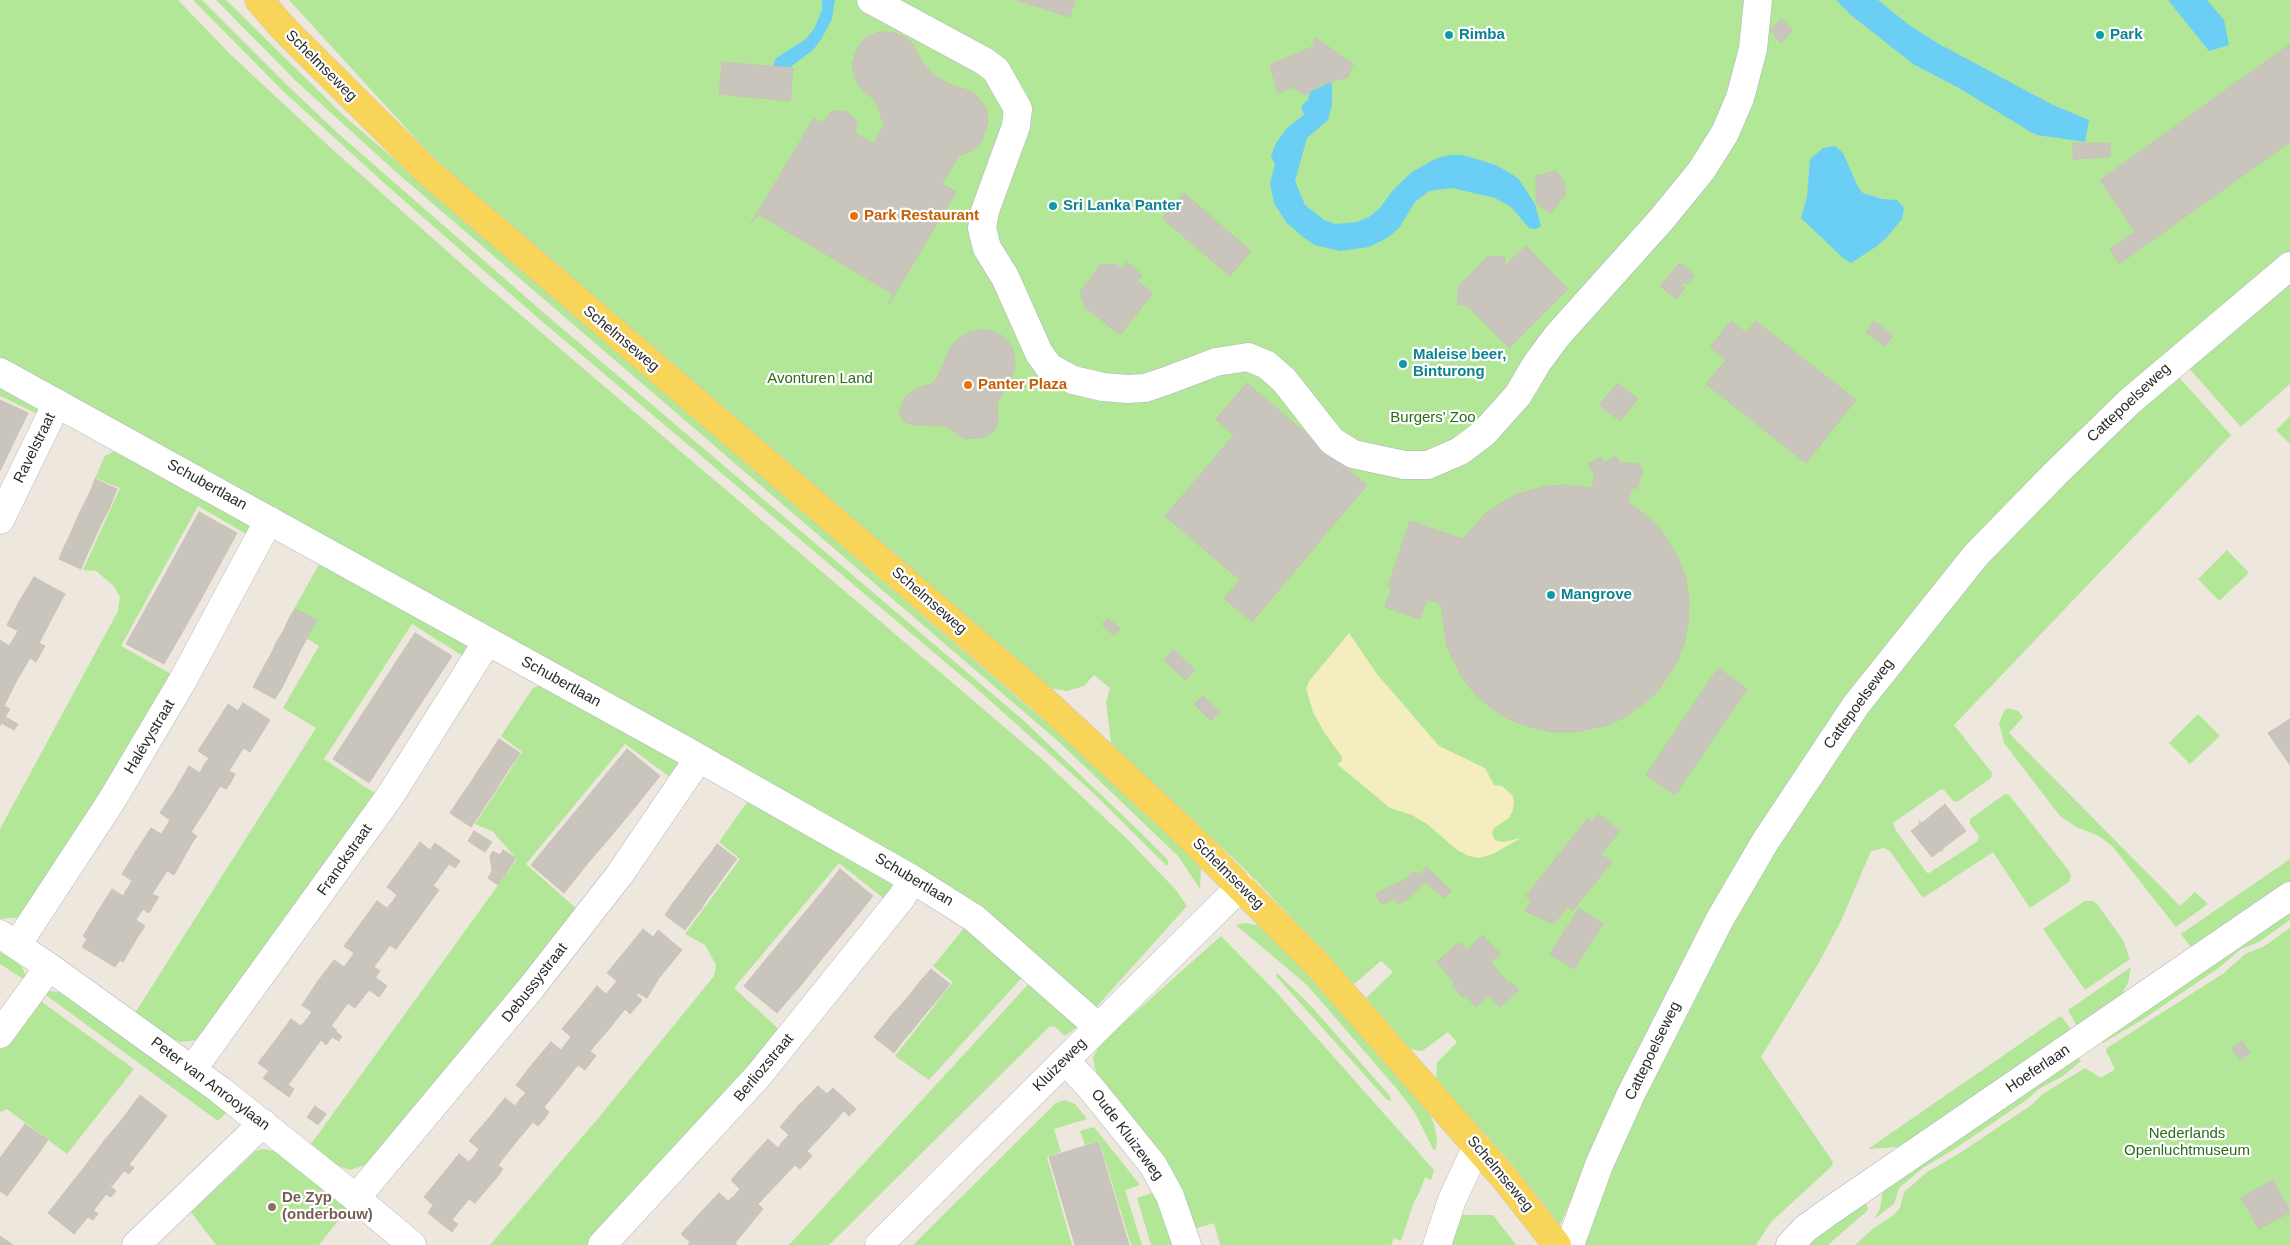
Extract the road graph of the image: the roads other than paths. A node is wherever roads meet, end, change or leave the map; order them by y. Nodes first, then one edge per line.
1 (259, 0) edge
2 (871, 0) edge
3 (1758, 0) edge
4 (2290, 266) edge
5 (0, 372) edge
6 (57, 403) junction
7 (0, 520) edge
8 (269, 520) junction
9 (487, 642) junction
10 (699, 758) junction
11 (912, 879) junction
12 (1241, 886) junction
13 (2290, 896) edge
14 (8, 940) edge
15 (49, 966) junction
16 (1098, 1027) junction
17 (0, 1034) edge
18 (1065, 1060) junction
19 (192, 1070) junction
20 (263, 1123) junction
21 (1477, 1146) junction
22 (356, 1198) junction
23 (136, 1245) edge
24 (412, 1245) edge
25 (602, 1245) edge
26 (880, 1245) edge
27 (1186, 1245) edge
28 (1437, 1245) edge
29 (1557, 1245) edge
30 (1570, 1245) edge
31 (1790, 1245) edge

1 - 12 main road, Schelmseweg
2 - 3 street
4 - 30 street, Cattepoelseweg
5 - 6 street, Schubertlaan
6 - 7 street, Ravelstraat
6 - 8 street, Schubertlaan
8 - 9 street, Schubertlaan
8 - 14 street, Halévystraat
9 - 10 street, Schubertlaan
9 - 19 street, Franckstraat
10 - 11 street, Schubertlaan
10 - 22 street, Debussystraat
11 - 16 street, Schubertlaan
11 - 25 street, Berliozstraat
12 - 16 street, Kluizeweg
12 - 21 main road, Schelmseweg
13 - 31 street, Hoeferlaan
14 - 15 street, Peter van Anrooylaan
15 - 17 street
15 - 19 street, Peter van Anrooylaan
16 - 18 street, Kluizeweg
18 - 26 street, Kluizeweg
18 - 27 street, Oude Kluizeweg
19 - 20 street, Peter van Anrooylaan
20 - 22 street, Peter van Anrooylaan
20 - 23 street
21 - 28 street
21 - 29 main road, Schelmseweg
22 - 24 street, Peter van Anrooylaan

